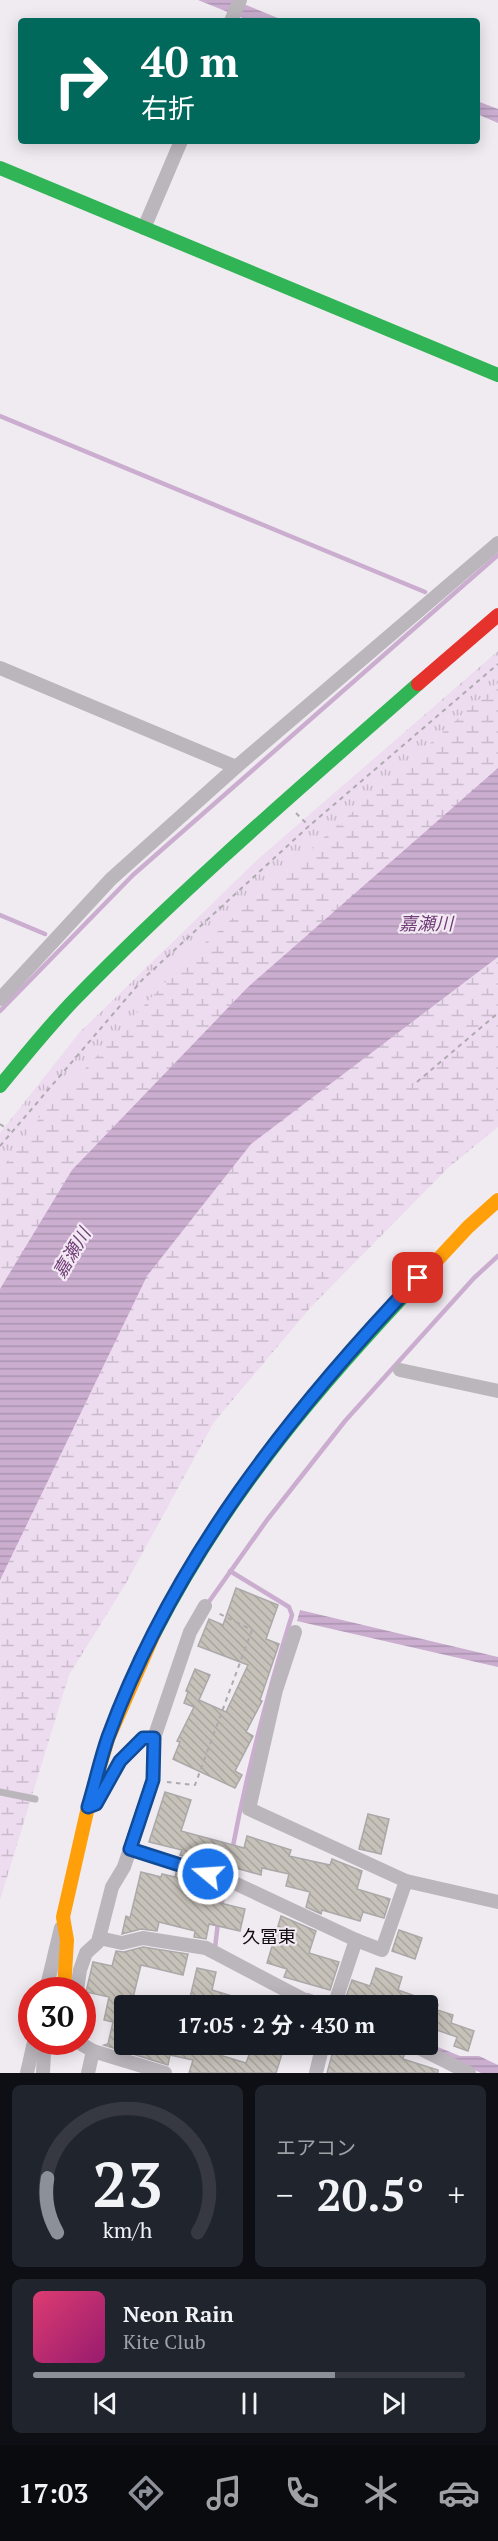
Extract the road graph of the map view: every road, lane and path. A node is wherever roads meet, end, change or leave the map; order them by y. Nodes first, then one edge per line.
1 (240, 0) edge
2 (233, 18) edge
3 (180, 144) edge
4 (0, 168) edge
5 (144, 228) junction
6 (498, 375) edge
7 (498, 543) edge
8 (498, 615) edge
9 (498, 664) edge
10 (0, 668) edge
11 (236, 767) junction
12 (0, 999) edge
13 (498, 1013) edge
14 (417, 1082) dead end
15 (0, 1086) edge
16 (0, 1124) edge
17 (11, 1132) junction
18 (0, 1146) edge
19 (498, 1200) edge
20 (400, 1370) dead end
21 (498, 1391) edge
22 (205, 1606) joint
23 (295, 1632) dead end
24 (154, 1738) junction
25 (153, 1780) junction
26 (0, 1792) edge
27 (35, 1798) dead end
28 (88, 1807) junction
29 (130, 1849) junction
30 (406, 1881) junction
31 (498, 1902) edge
32 (63, 1917) junction
33 (99, 1938) junction
34 (356, 1940) junction
35 (49, 1977) edge
36 (65, 1977) edge
37 (79, 1977) edge
38 (295, 1995) edge
39 (338, 1995) edge
40 (96, 2052) edge
41 (32, 2055) edge
42 (44, 2055) edge
43 (92, 2055) edge
44 (320, 2055) edge
45 (433, 2055) edge
46 (27, 2073) edge
47 (43, 2073) edge
48 (88, 2073) edge
49 (165, 2073) edge
50 (316, 2073) edge
51 (470, 2073) edge

1 - 2 street
3 - 5 street
4 - 5 street
5 - 6 street
7 - 11 street
8 - 15 street
9 - 17 path
10 - 11 street
11 - 12 street
13 - 14 path
16 - 17 path
17 - 18 path
19 - 28 street
20 - 21 street
22 - 24 street
22 - 25 path
23 - 30 street
24 - 25 street
24 - 28 street
25 - 29 street
26 - 27 lane
28 - 32 street
29 - 33 street
29 - 34 street
30 - 31 street
30 - 34 street
32 - 35 street
32 - 36 street
33 - 37 street
33 - 38 street
34 - 39 street
40 - 49 street
41 - 46 street
42 - 47 street
43 - 48 street
44 - 50 street
45 - 51 street

